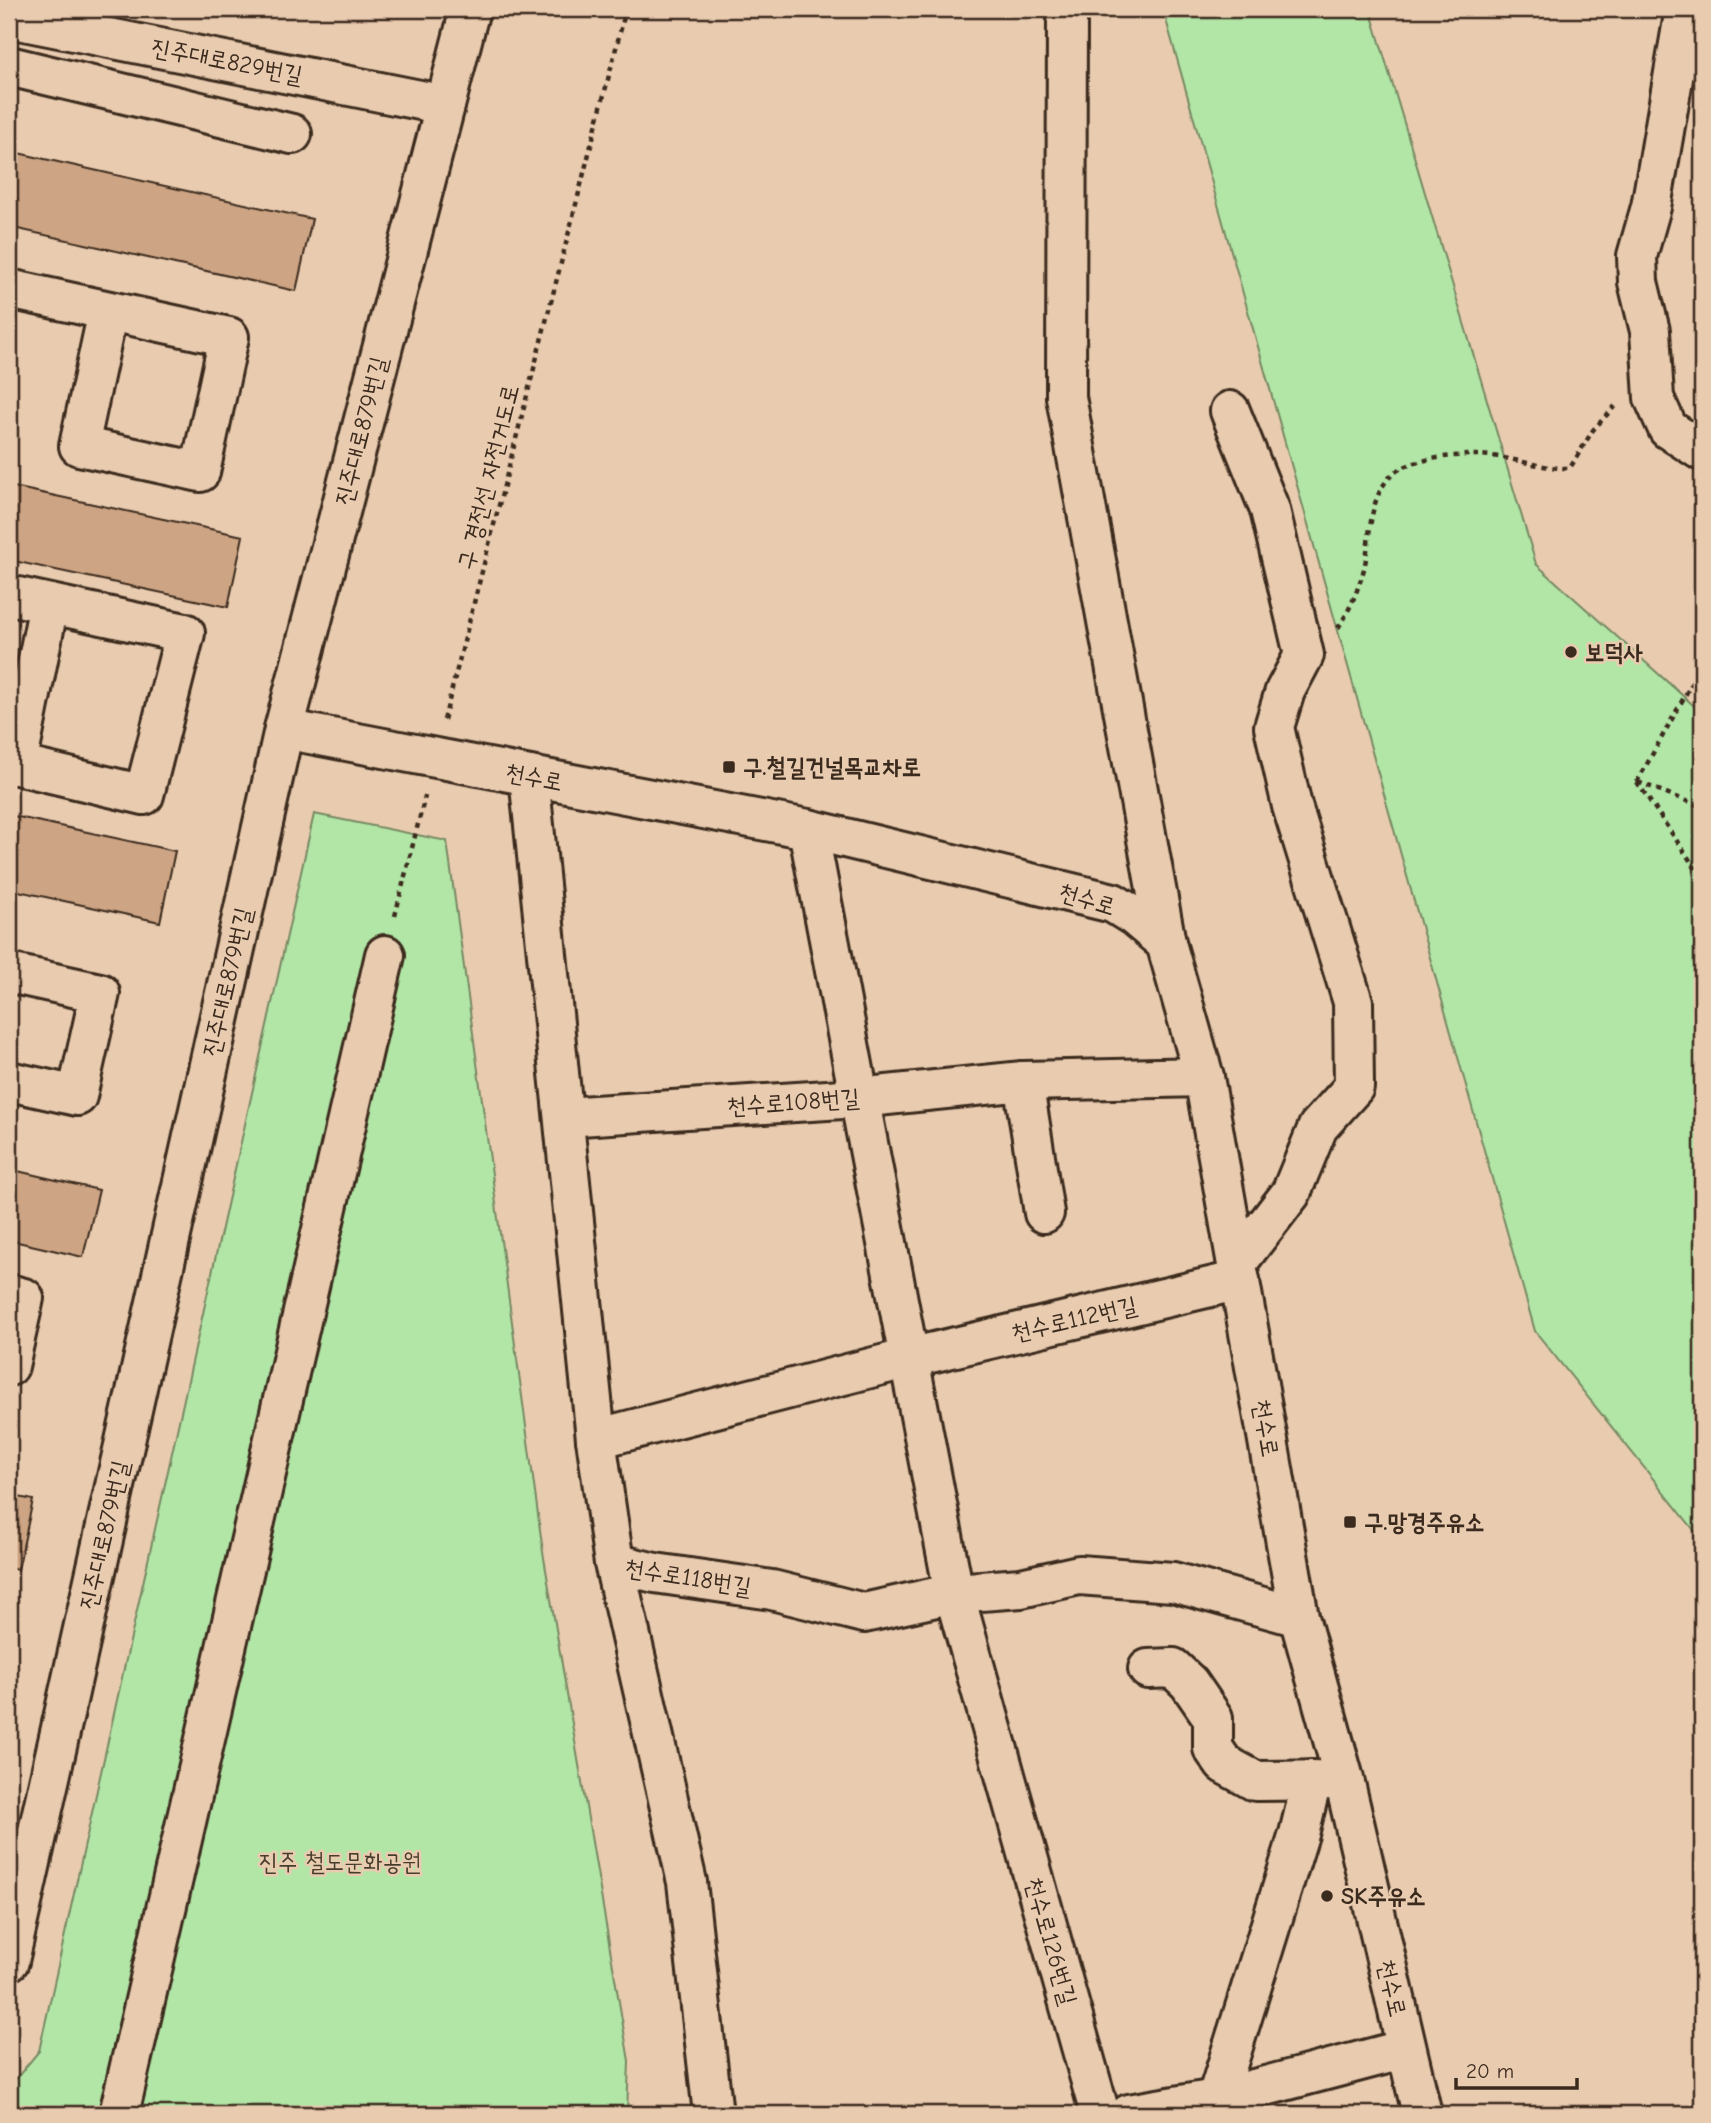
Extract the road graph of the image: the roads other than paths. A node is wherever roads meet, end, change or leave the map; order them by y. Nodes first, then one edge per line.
1 (470, 9) edge
2 (1067, 9) edge
3 (1685, 9) edge
4 (9, 18) edge
5 (123, 25) edge
6 (9, 66) edge
7 (445, 104) junction
8 (292, 134) dead end
9 (9, 289) edge
10 (107, 311) junction
11 (1230, 411) dead end
12 (1702, 451) edge
13 (9, 595) edge
14 (49, 604) junction
15 (284, 729) junction
16 (13, 764) edge
17 (529, 776) junction
18 (808, 829) junction
19 (1166, 943) junction
20 (385, 955) road end
21 (9, 973) edge
22 (1204, 1077) junction
23 (9, 1081) edge
24 (1023, 1081) junction
25 (858, 1098) junction
26 (564, 1117) junction
27 (1044, 1213) dead end
28 (1238, 1271) junction
29 (9, 1294) edge
30 (909, 1358) junction
31 (9, 1366) edge
32 (596, 1439) junction
33 (614, 1563) junction
34 (954, 1593) junction
35 (1299, 1617) junction
36 (1148, 1669) dead end
37 (1328, 1780) junction
38 (9, 1961) edge
39 (1406, 2049) junction
40 (1214, 2107) edge
41 (119, 2114) edge
42 (713, 2114) edge
43 (1100, 2114) edge
44 (1129, 2114) edge
45 (1422, 2114) edge

1 - 7 street, 진주대로879번길
2 - 19 street
3 - 12 street
4 - 5 street, 진주대로829번길
5 - 7 street, 진주대로829번길
6 - 8 street
7 - 15 street, 진주대로879번길
9 - 10 street
10 - 10 street
11 - 28 street
13 - 14 street
14 - 16 street
14 - 16 street
15 - 17 street, 천수로
15 - 38 street, 진주대로879번길
17 - 18 street, 천수로
17 - 26 street
18 - 19 street, 천수로
18 - 25 street
19 - 22 street, 천수로
20 - 41 street
21 - 23 street
22 - 24 street, 천수로108번길
22 - 28 street, 천수로
24 - 25 street, 천수로108번길
24 - 27 street
25 - 26 street, 천수로108번길
25 - 30 street
26 - 32 street
28 - 30 street, 천수로112번길
28 - 35 street, 천수로
29 - 31 street
30 - 32 street, 천수로112번길
30 - 34 street
32 - 33 street
33 - 34 street, 천수로118번길
33 - 42 street, 천수로118번길
34 - 35 street, 천수로118번길
34 - 43 street, 천수로126번길
35 - 37 street, 천수로
36 - 37 street
37 - 39 street, 천수로
37 - 40 street
39 - 40 street
39 - 45 street, 천수로
40 - 44 street

